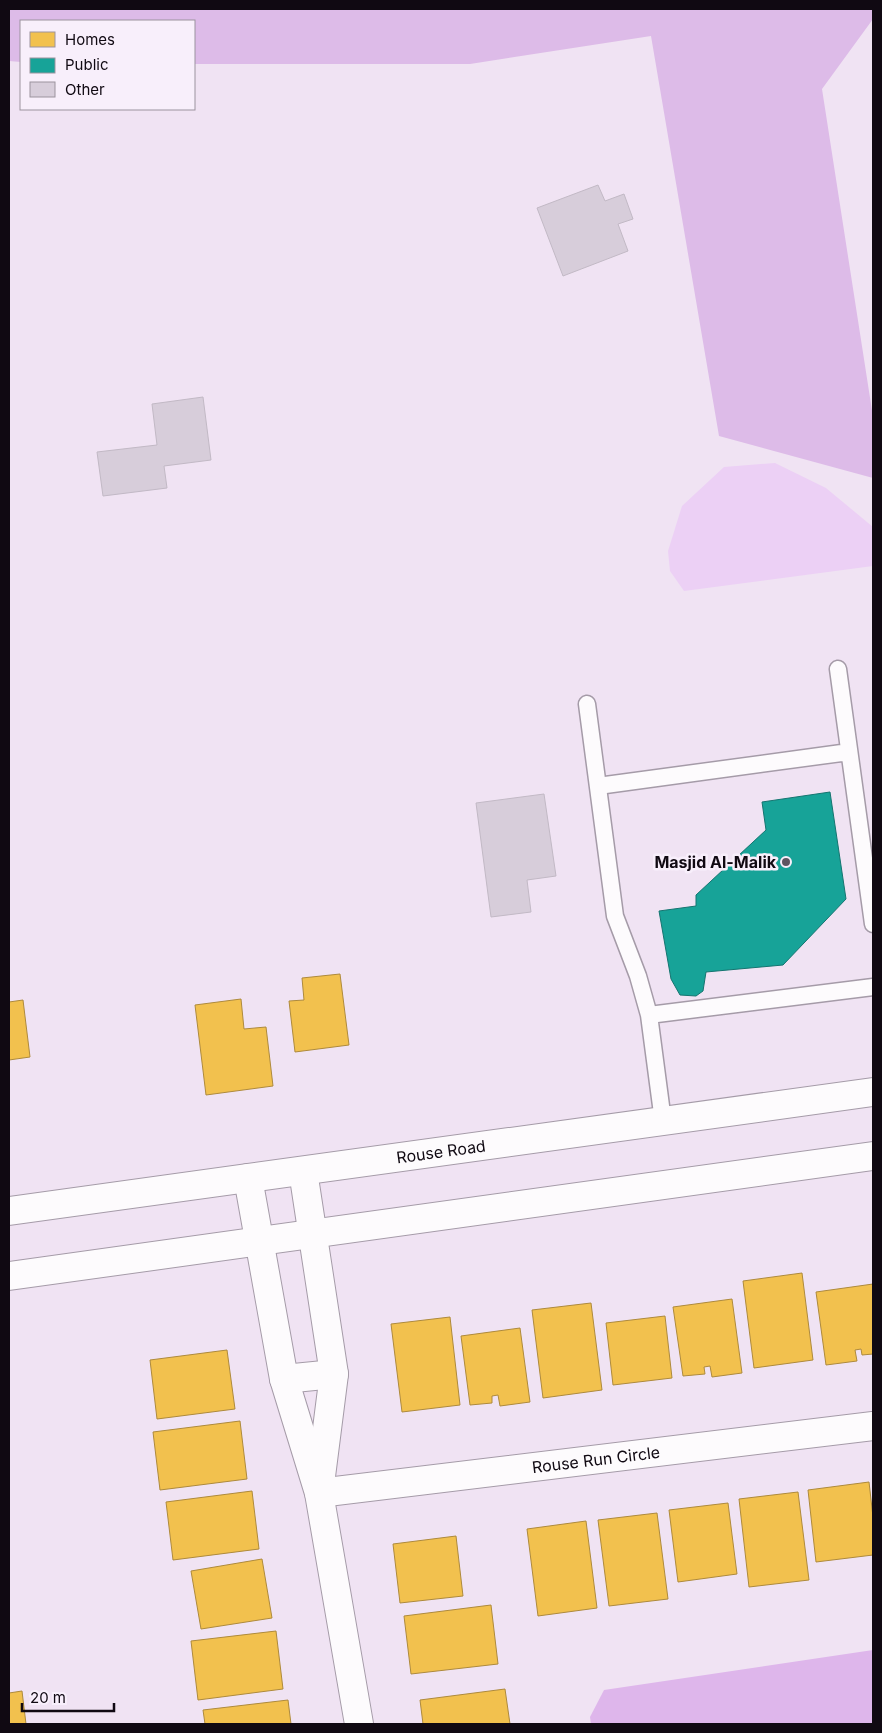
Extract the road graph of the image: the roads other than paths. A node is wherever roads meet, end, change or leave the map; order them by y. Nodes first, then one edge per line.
1 (838, 669) dead end
2 (588, 704) dead end
3 (850, 752) junction
4 (598, 786) junction
5 (873, 924) edge
6 (873, 987) edge
7 (649, 1016) junction
8 (873, 1092) edge
9 (662, 1121) junction
10 (873, 1156) edge
11 (303, 1171) junction
12 (248, 1178) junction
13 (9, 1212) edge
14 (313, 1234) junction
15 (260, 1241) junction
16 (9, 1276) edge
17 (334, 1374) junction
18 (284, 1379) junction
19 (873, 1426) edge
20 (318, 1493) junction
21 (359, 1724) edge

1 - 3 lane
2 - 4 lane
3 - 4 lane
3 - 5 lane
4 - 7 lane
6 - 7 lane
7 - 9 lane
8 - 9 street, Rouse Road
9 - 11 street, Rouse Road
10 - 14 street
11 - 12 street, Rouse Road
11 - 14 street
12 - 13 street, Rouse Road
12 - 15 street
14 - 15 street
14 - 17 street
15 - 16 street
15 - 18 street
17 - 18 street
17 - 20 street
18 - 20 street
19 - 20 street, Rouse Run Circle
20 - 21 street

